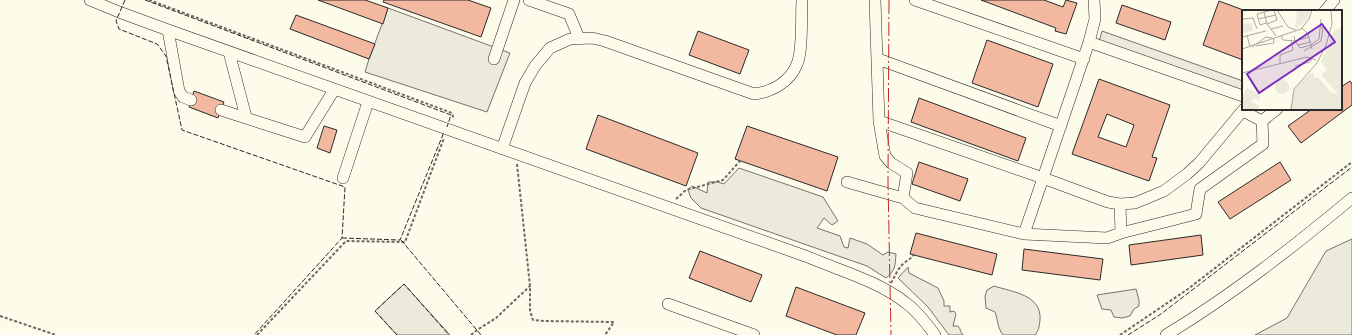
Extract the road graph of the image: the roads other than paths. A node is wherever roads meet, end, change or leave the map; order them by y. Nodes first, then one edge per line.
1 (90, 0) edge
2 (514, 0) edge
3 (529, 0) edge
4 (802, 0) edge
5 (875, 0) edge
6 (915, 0) edge
7 (1094, 0) edge
8 (1332, 0) edge
9 (1326, 10) edge
10 (168, 30) junction
11 (579, 38) junction
12 (1089, 42) junction
13 (229, 52) junction
14 (494, 59) dead end
15 (878, 59) junction
16 (1084, 59) junction
17 (334, 90) junction
18 (1242, 96) edge
19 (191, 100) dead end
20 (368, 102) junction
21 (221, 110) dead end
22 (1244, 110) edge
23 (1276, 110) edge
24 (246, 117) junction
25 (879, 121) junction
26 (1262, 121) junction
27 (1061, 126) junction
28 (502, 149) junction
29 (1188, 174) junction
30 (343, 178) dead end
31 (1043, 178) junction
32 (847, 182) dead end
33 (1200, 189) junction
34 (902, 198) junction
35 (1352, 198) edge
36 (1120, 204) junction
37 (1121, 233) junction
38 (1024, 234) junction
39 (668, 304) dead end
40 (754, 335) edge
41 (935, 335) edge
42 (1166, 335) edge

1 - 10 street
2 - 14 street
3 - 11 street
4 - 11 street
5 - 15 street
6 - 16 street
7 - 12 street
8 - 9 street
10 - 13 street
10 - 19 street
11 - 28 street
12 - 16 street
12 - 18 street
13 - 17 street
13 - 24 street
15 - 25 street
15 - 27 street
16 - 27 street
17 - 20 street
17 - 24 street
20 - 28 street
20 - 30 street
21 - 24 street
22 - 26 street
22 - 29 street
23 - 26 street
25 - 31 street
25 - 34 street
26 - 33 street
27 - 31 street
28 - 41 street
29 - 33 street
29 - 36 street
31 - 36 street
31 - 38 street
32 - 34 street
33 - 37 street
34 - 38 street
35 - 42 street
36 - 37 street
37 - 38 street
39 - 40 street

